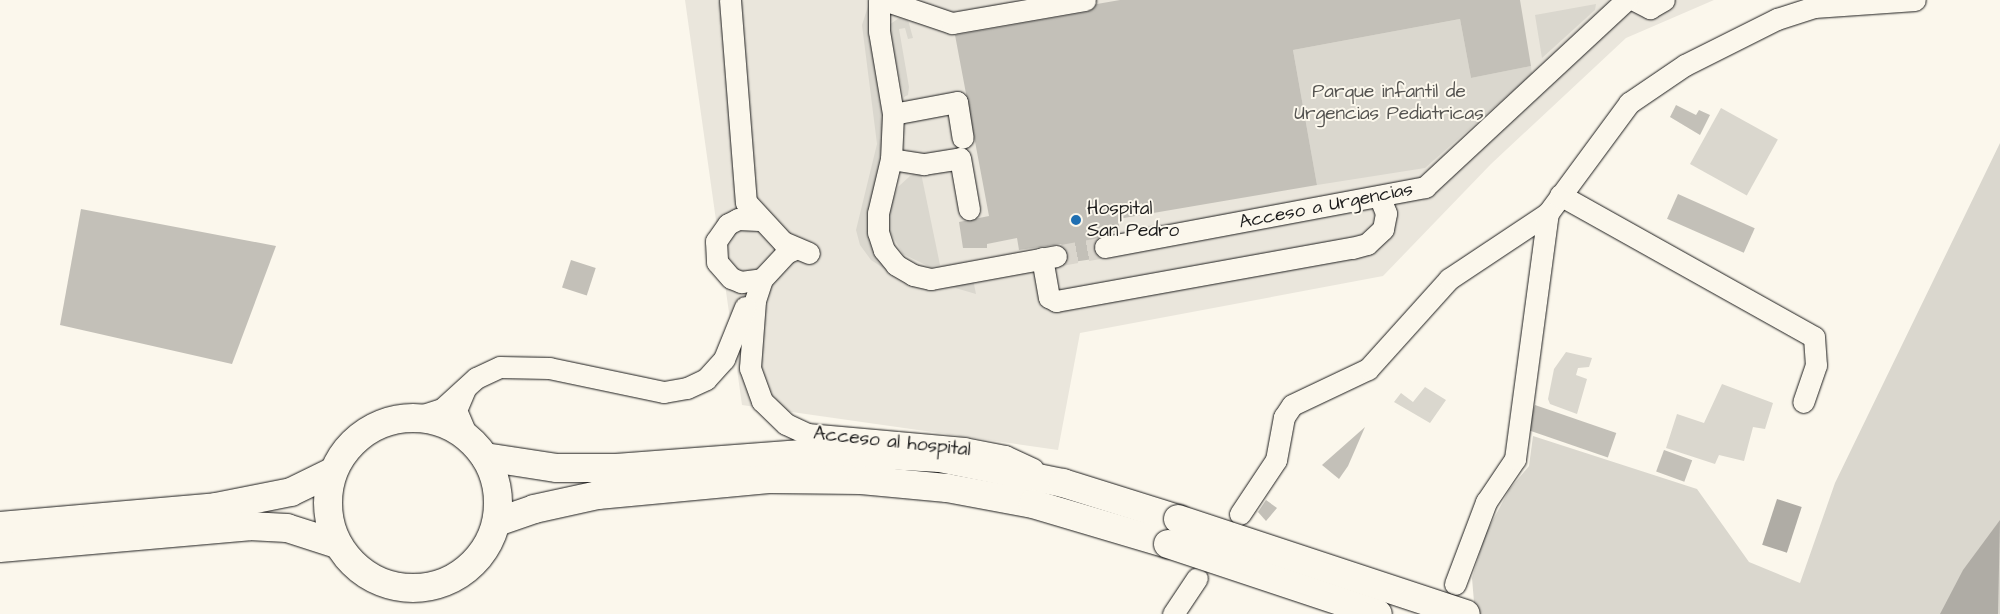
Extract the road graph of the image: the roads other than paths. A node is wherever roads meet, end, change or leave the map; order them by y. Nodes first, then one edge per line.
1 (730, 0) edge
2 (879, 0) edge
3 (884, 0) edge
4 (1085, 0) edge
5 (1626, 0) edge
6 (1634, 0) edge
7 (1664, 0) edge
8 (1915, 0) edge
9 (893, 114) junction
10 (963, 138) dead end
11 (891, 160) junction
12 (743, 192) junction
13 (1560, 195) junction
14 (1379, 196) junction
15 (969, 209) dead end
16 (1548, 213) junction
17 (759, 220) junction
18 (733, 222) junction
19 (775, 233) junction
20 (1104, 247) tunnel mouth
21 (777, 264) junction
22 (731, 278) junction
23 (762, 279) junction
24 (745, 304) junction
25 (468, 386) junction
26 (1803, 402) dead end
27 (417, 417) junction
28 (467, 436) junction
29 (485, 457) junction
30 (332, 472) junction
31 (1063, 483) junction
32 (1241, 512) dead end
33 (497, 522) junction
34 (0, 526) edge
35 (337, 544) junction
36 (0, 548) edge
37 (1198, 578) dead end
38 (1455, 584) dead end
39 (1173, 614) edge
40 (1378, 614) edge
41 (1466, 614) edge

1 - 12 street
2 - 9 street
3 - 4 street
5 - 14 street, Acceso a Urgencias
6 - 7 street
8 - 13 street
9 - 10 street
9 - 11 street
11 - 14 street
11 - 15 street
12 - 17 street
12 - 18 street
13 - 16 street
13 - 26 street
14 - 20 street, Acceso a Urgencias
16 - 32 street
16 - 38 street
17 - 18 street
17 - 19 street
18 - 22 street
19 - 21 street
19 - 21 street
21 - 23 street
22 - 23 street
22 - 24 street
23 - 24 street
23 - 31 street, Acceso al hospital
24 - 25 street
25 - 27 street
25 - 28 street
27 - 28 main road
27 - 30 main road
28 - 29 main road
29 - 31 main road
29 - 33 main road
30 - 34 main road
30 - 35 main road
31 - 41 main road, bridge
33 - 35 main road
33 - 40 main road, bridge
35 - 36 main road
37 - 39 street

